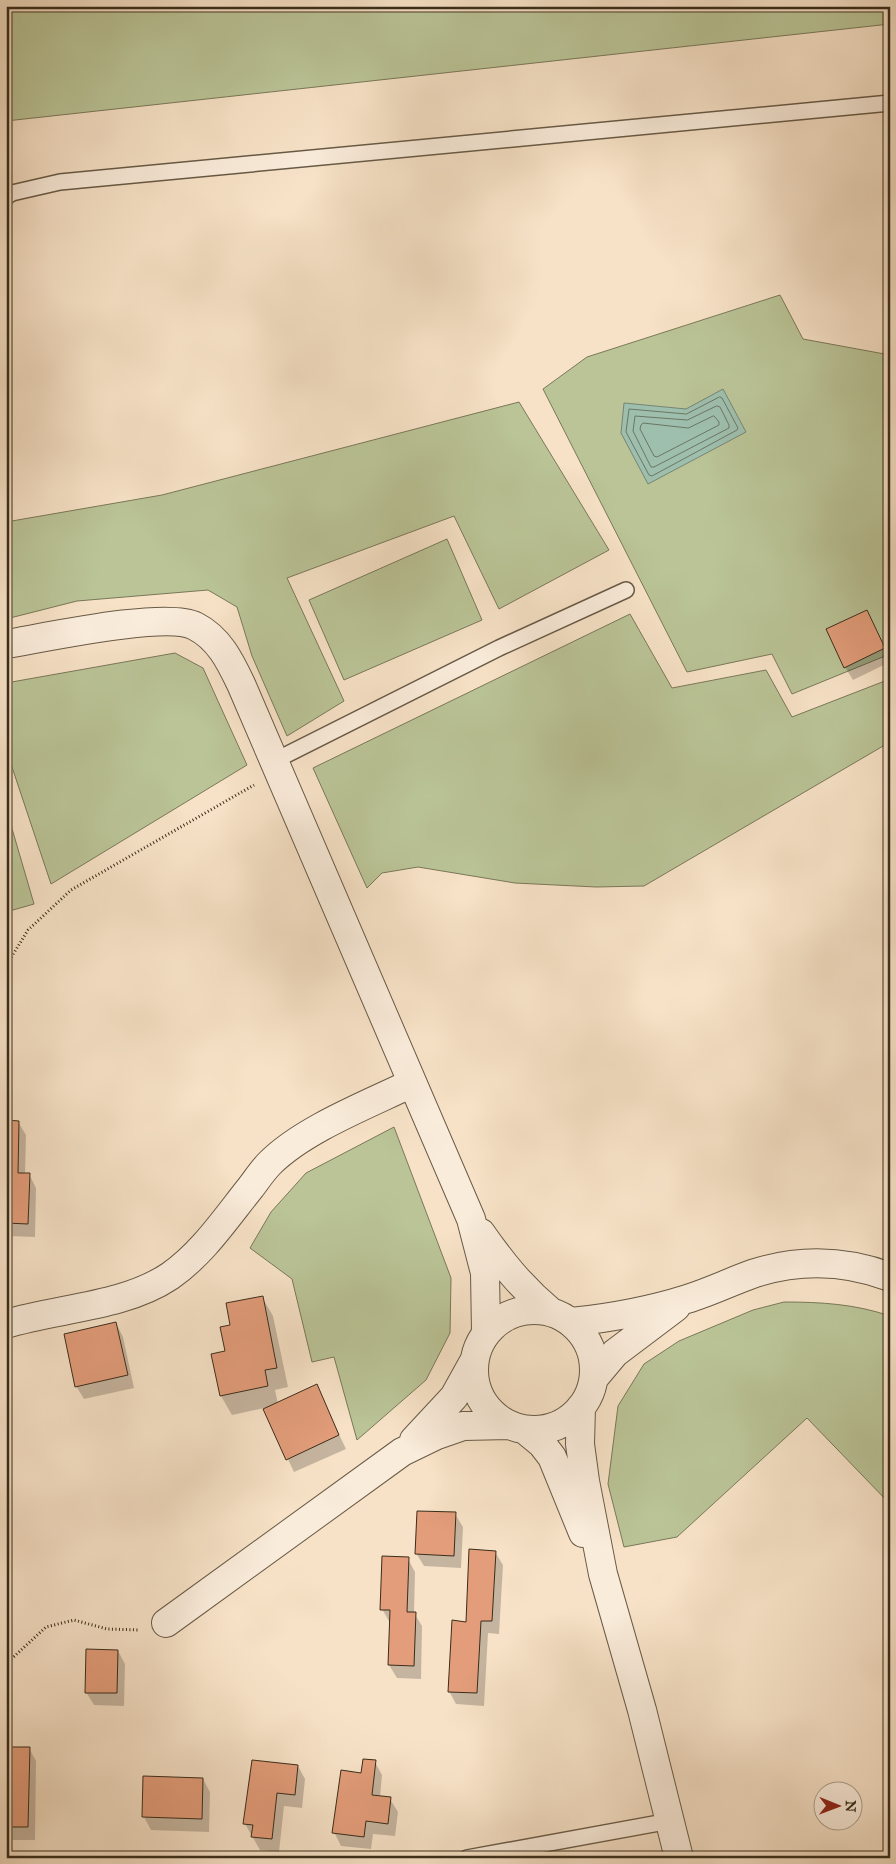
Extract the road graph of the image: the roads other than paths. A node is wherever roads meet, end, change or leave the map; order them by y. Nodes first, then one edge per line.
1 (890, 102) edge
2 (6, 197) edge
3 (626, 590) dead end
4 (6, 644) edge
5 (276, 766) junction
6 (412, 1083) junction
7 (471, 1219) junction
8 (890, 1277) edge
9 (687, 1299) junction
10 (561, 1317) junction
11 (6, 1324) edge
12 (486, 1332) junction
13 (474, 1361) junction
14 (594, 1378) junction
15 (581, 1407) junction
16 (517, 1428) junction
17 (402, 1452) junction
18 (603, 1574) junction
19 (166, 1623) road end
20 (670, 1821) junction
21 (467, 1858) edge
22 (678, 1858) edge

1 - 2 lane
3 - 5 lane
4 - 5 street
5 - 6 street
6 - 7 street
6 - 11 street
7 - 10 street
7 - 12 street
8 - 9 street
9 - 10 street
9 - 14 street
10 - 12 street
10 - 14 street
12 - 13 street
13 - 16 street
13 - 17 street
14 - 15 street
15 - 16 street
15 - 18 street
16 - 17 street
16 - 18 street
17 - 19 street
18 - 20 street
20 - 21 lane
20 - 22 street

